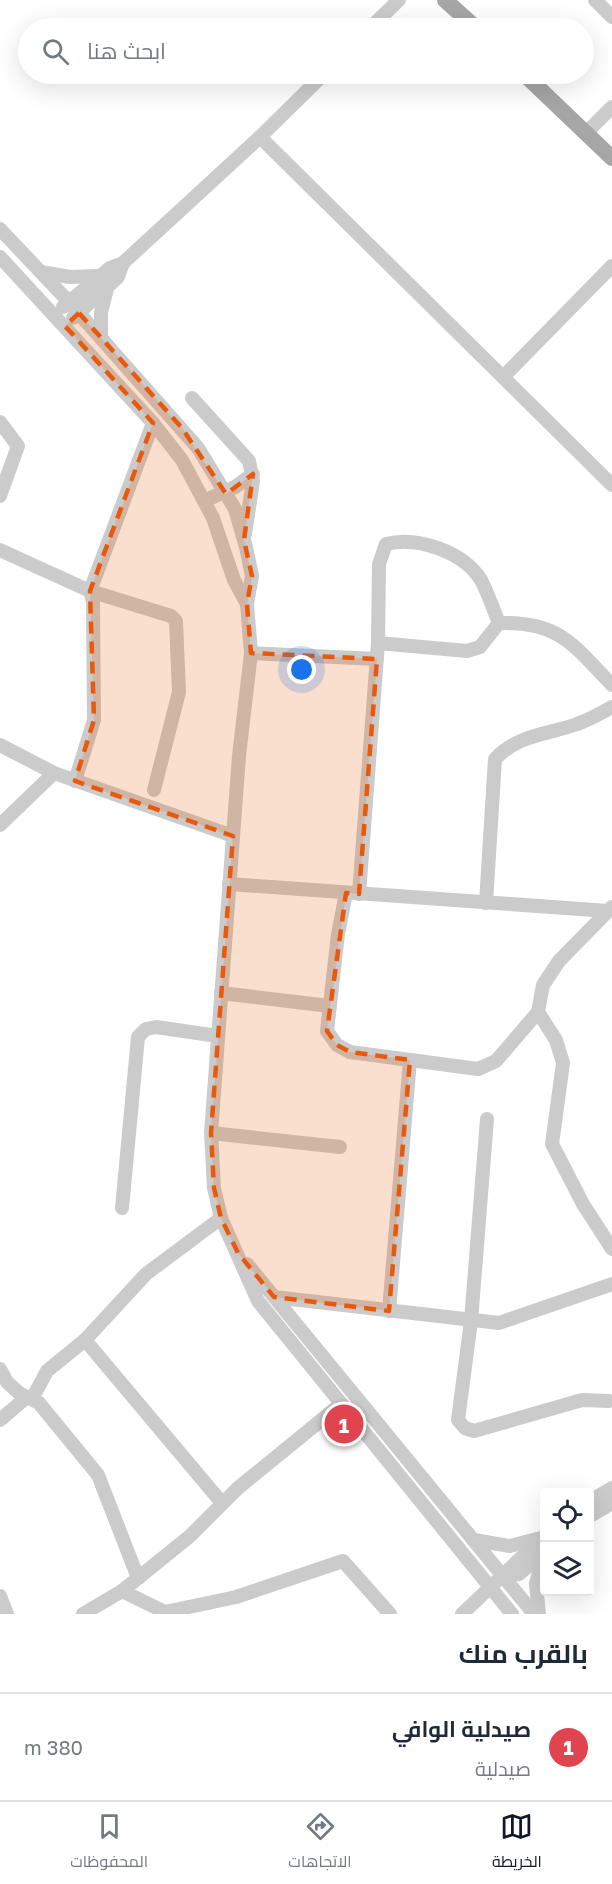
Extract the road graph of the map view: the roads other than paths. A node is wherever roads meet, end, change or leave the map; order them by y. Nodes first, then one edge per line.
1 (399, 0) edge
2 (445, 0) edge
3 (595, 0) edge
4 (612, 17) edge
5 (380, 18) edge
6 (465, 18) edge
7 (314, 84) edge
8 (535, 84) edge
9 (612, 107) edge
10 (587, 132) junction
11 (260, 137) junction
12 (612, 158) edge
13 (0, 229) edge
14 (0, 257) edge
15 (612, 266) edge
16 (41, 272) junction
17 (103, 282) junction
18 (69, 302) junction
19 (79, 313) junction
20 (54, 314) junction
21 (65, 326) junction
22 (100, 337) junction
23 (503, 377) junction
24 (192, 398) dead end
25 (0, 422) edge
26 (153, 423) junction
27 (253, 474) junction
28 (612, 485) edge
29 (225, 492) junction
30 (0, 496) edge
31 (204, 501) junction
32 (244, 540) junction
33 (0, 550) edge
34 (90, 591) junction
35 (247, 604) junction
36 (499, 623) junction
37 (378, 643) junction
38 (251, 653) junction
39 (377, 659) junction
40 (612, 686) edge
41 (612, 707) edge
42 (0, 745) edge
43 (54, 773) junction
44 (75, 781) junction
45 (154, 790) dead end
46 (0, 825) edge
47 (233, 836) junction
48 (229, 884) junction
49 (353, 893) junction
50 (486, 903) junction
51 (610, 909) edge
52 (221, 993) junction
53 (330, 1006) junction
54 (538, 1012) junction
55 (218, 1036) junction
56 (410, 1060) junction
57 (487, 1119) dead end
58 (211, 1133) junction
59 (340, 1147) dead end
60 (122, 1208) dead end
61 (221, 1218) junction
62 (612, 1249) edge
63 (238, 1253) junction
64 (612, 1284) edge
65 (274, 1297) junction
66 (389, 1311) junction
67 (471, 1321) junction
68 (85, 1340) junction
69 (0, 1369) edge
70 (29, 1398) junction
71 (341, 1404) junction
72 (611, 1404) edge
73 (0, 1420) edge
74 (612, 1488) edge
75 (594, 1499) edge
76 (222, 1503) junction
77 (612, 1503) edge
78 (594, 1514) edge
79 (540, 1538) edge
80 (474, 1540) junction
81 (540, 1540) edge
82 (540, 1556) edge
83 (540, 1568) edge
84 (504, 1576) junction
85 (138, 1578) junction
86 (491, 1587) junction
87 (122, 1591) junction
88 (0, 1596) edge
89 (7, 1614) edge
90 (83, 1614) edge
91 (390, 1614) edge
92 (462, 1614) edge
93 (512, 1614) edge
94 (534, 1614) edge
95 (539, 1614) edge

1 - 5 street
2 - 6 main road
3 - 4 street
7 - 11 street
8 - 10 main road
9 - 10 street
10 - 12 main road
11 - 17 street
11 - 23 street
13 - 16 street
14 - 20 street
15 - 23 street
16 - 17 street
16 - 18 street
17 - 18 street
17 - 19 street
17 - 22 street
18 - 19 street
18 - 20 street
19 - 21 street
19 - 22 street
20 - 21 street
21 - 26 street
22 - 29 street
23 - 28 street
24 - 27 street
25 - 30 street
26 - 31 street
26 - 34 street
27 - 29 street
27 - 32 street
29 - 31 street
29 - 32 street
31 - 35 street
32 - 35 street
33 - 34 street
34 - 44 street
34 - 45 street
35 - 38 street
36 - 37 street
36 - 37 street
36 - 40 street
37 - 39 street
38 - 39 street
38 - 47 street
39 - 49 street
41 - 50 street
42 - 43 street
43 - 44 street
43 - 46 street
44 - 47 street
47 - 48 street
48 - 49 street
48 - 52 street
49 - 50 street
49 - 53 street
50 - 51 street
51 - 54 street
52 - 53 street
52 - 55 street
53 - 56 street
54 - 56 street
54 - 62 street
55 - 58 street
55 - 60 street
56 - 66 street
57 - 67 street
58 - 59 street
58 - 61 street
61 - 63 street
61 - 68 street
63 - 65 street
63 - 71 street
64 - 67 street
65 - 66 street
65 - 80 street
66 - 67 street
67 - 72 street
68 - 70 street
68 - 76 street
69 - 70 street
70 - 73 street
70 - 85 street
71 - 76 street
71 - 86 street
74 - 75 street
76 - 85 street
77 - 78 street
79 - 80 street
80 - 84 street
81 - 84 street
82 - 84 street
83 - 95 street
84 - 86 street
84 - 94 street
85 - 87 street
86 - 92 street
86 - 93 street
87 - 90 street
87 - 91 street
88 - 89 street

